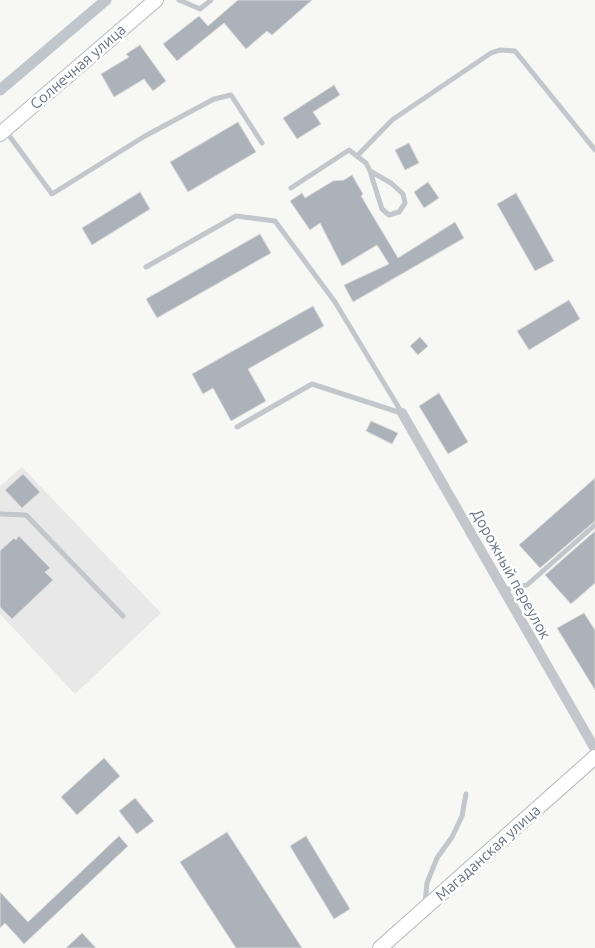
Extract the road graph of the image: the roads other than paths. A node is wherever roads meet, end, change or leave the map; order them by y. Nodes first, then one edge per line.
1 (179, 0) edge
2 (210, 0) edge
3 (148, 3) edge
4 (3, 132) edge
5 (262, 143) dead end
6 (595, 150) edge
7 (357, 156) junction
8 (370, 171) junction
9 (291, 188) dead end
10 (146, 267) dead end
11 (402, 413) junction
12 (237, 427) dead end
13 (0, 514) edge
14 (595, 525) edge
15 (503, 590) junction
16 (123, 616) dead end
17 (595, 749) edge
18 (595, 757) edge
19 (466, 794) dead end
20 (425, 908) junction
21 (380, 948) edge

1 - 2 lane
3 - 4 street, Солнечная улица
4 - 5 lane
6 - 7 lane
7 - 8 lane
7 - 9 lane
8 - 8 lane
10 - 11 lane
11 - 12 lane
11 - 15 street, Дорожный переулок
13 - 16 lane
14 - 15 lane
15 - 17 street, Дорожный переулок
18 - 20 street, Магаданская улица
19 - 20 lane
20 - 21 street, Магаданская улица

